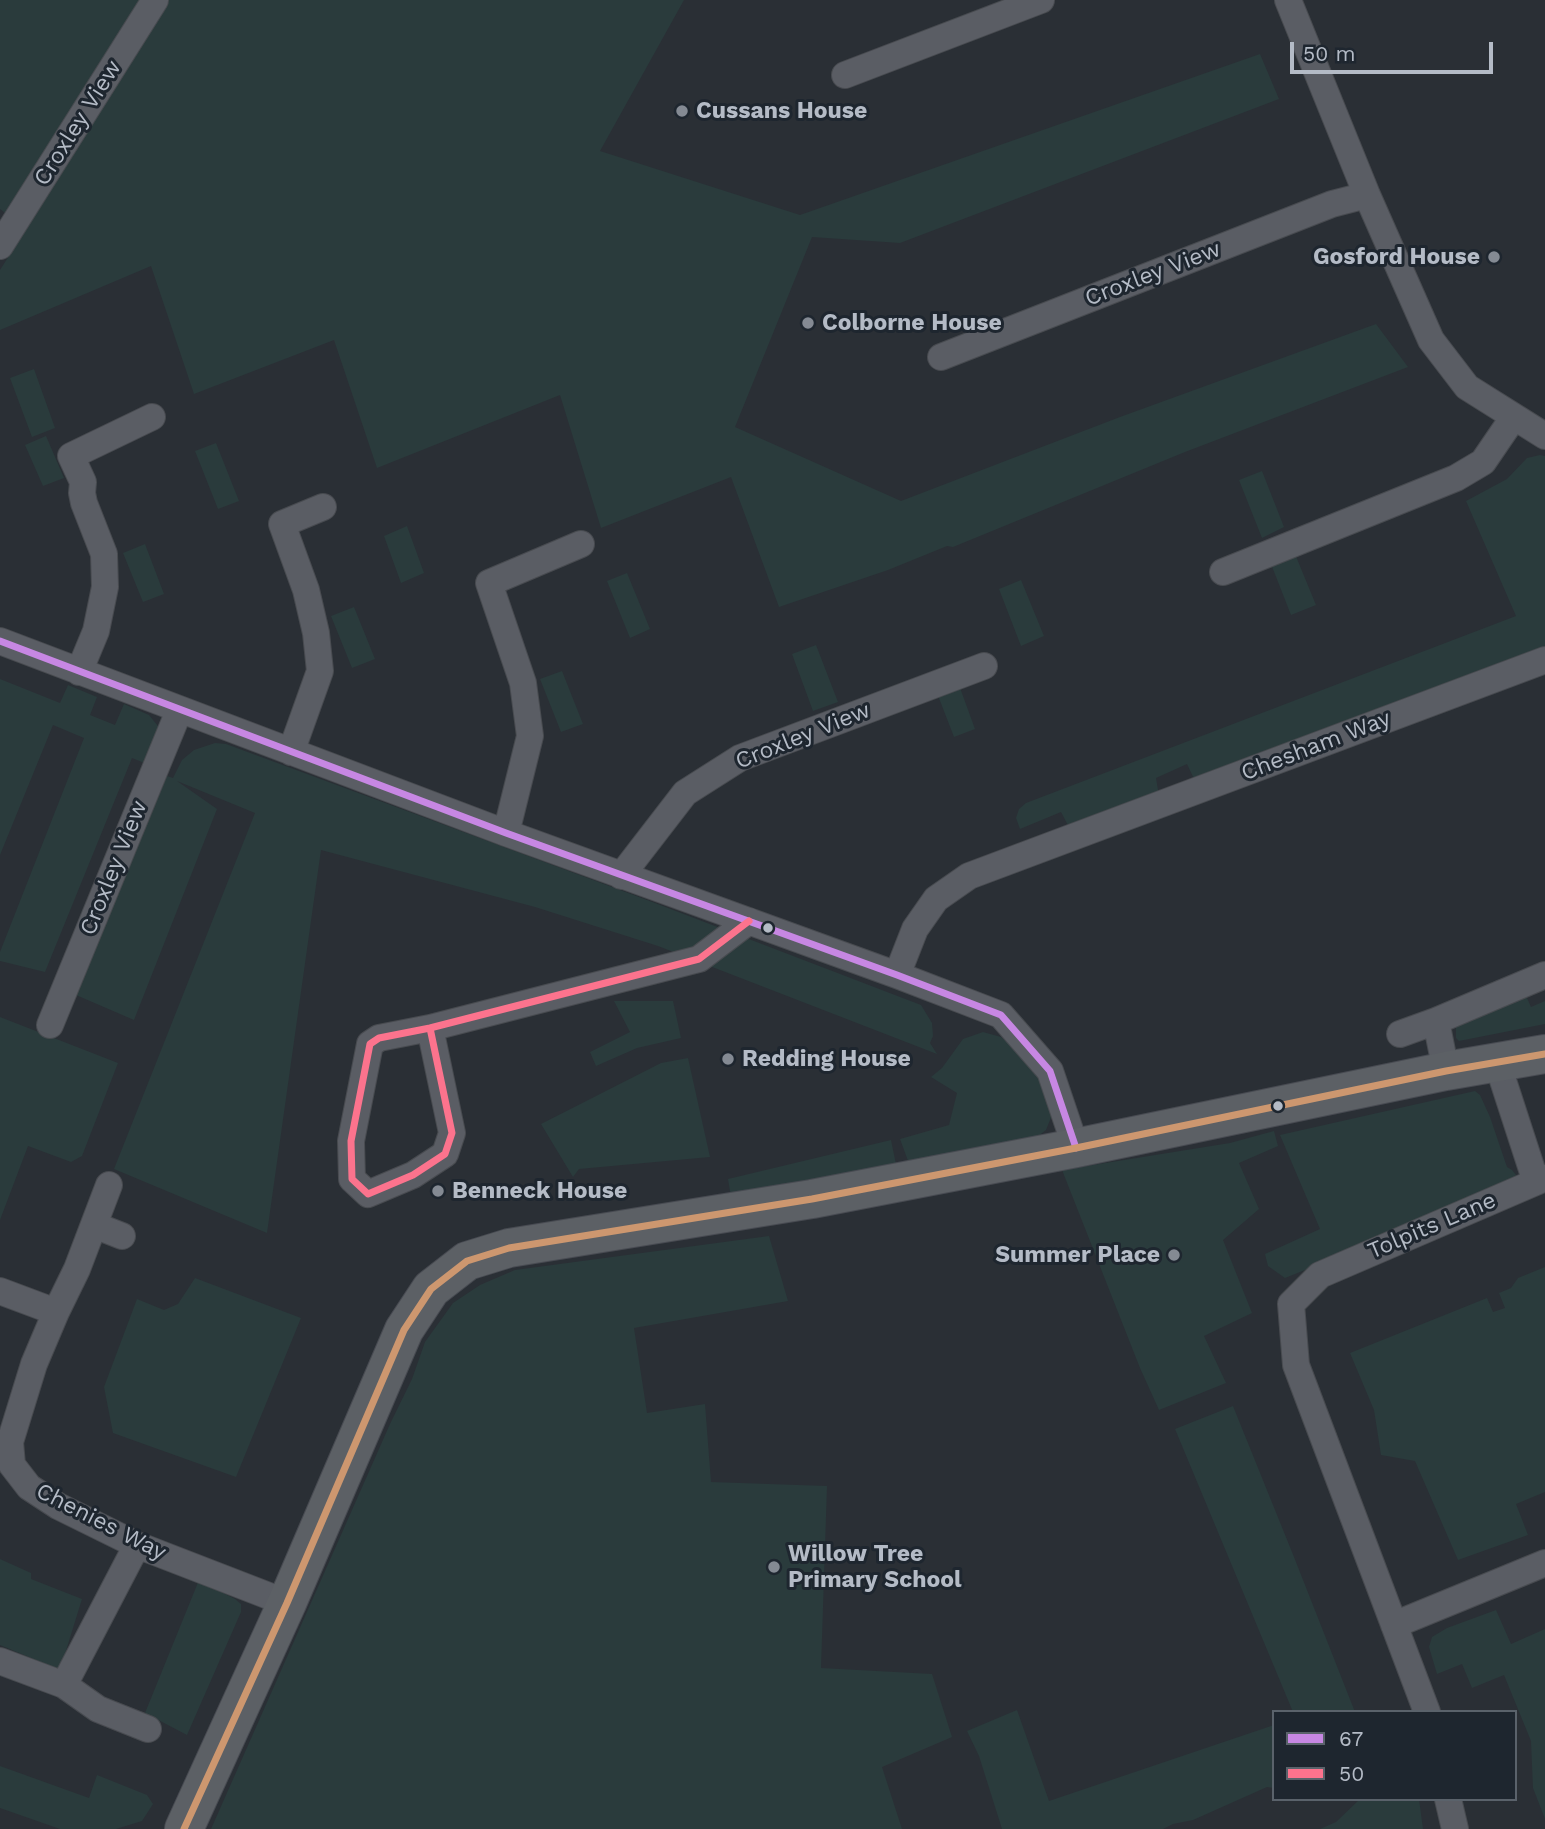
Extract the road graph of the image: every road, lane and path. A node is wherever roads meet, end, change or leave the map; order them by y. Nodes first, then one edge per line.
1 (155, 0) edge
2 (1041, 0) edge
3 (1288, 0) edge
4 (845, 75) dead end
5 (1367, 195) junction
6 (0, 246) edge
7 (941, 357) dead end
8 (152, 417) dead end
9 (1513, 418) junction
10 (1545, 436) edge
11 (323, 508) dead end
12 (581, 544) dead end
13 (1223, 572) dead end
14 (0, 641) edge
15 (1545, 660) edge
16 (984, 666) dead end
17 (79, 672) junction
18 (179, 711) junction
19 (291, 752) junction
20 (506, 833) junction
21 (621, 876) junction
22 (749, 921) junction
23 (897, 975) junction
24 (1545, 975) edge
25 (1436, 1021) junction
26 (50, 1025) dead end
27 (430, 1028) junction
28 (1400, 1034) dead end
29 (1545, 1054) edge
30 (1497, 1062) junction
31 (1446, 1070) junction
32 (1076, 1148) junction
33 (1540, 1180) edge
34 (109, 1185) dead end
35 (94, 1225) junction
36 (122, 1236) dead end
37 (0, 1291) edge
38 (56, 1312) junction
39 (137, 1545) junction
40 (1545, 1563) edge
41 (287, 1603) junction
42 (1394, 1625) junction
43 (0, 1661) edge
44 (64, 1685) junction
45 (1426, 1710) edge
46 (148, 1729) dead end
47 (1448, 1801) edge
48 (184, 1829) edge
49 (1455, 1829) edge

1 - 6 street, Croxley View
2 - 4 street
3 - 5 street
5 - 7 street, Croxley View
5 - 9 street
8 - 17 street
9 - 10 street
9 - 13 street
11 - 19 street
12 - 20 street
14 - 17 street
15 - 23 street, Chesham Way
16 - 21 street, Croxley View
17 - 18 street
18 - 19 street
18 - 26 street, Croxley View
19 - 20 street
20 - 21 street
21 - 22 street
22 - 23 street
22 - 27 street
23 - 32 street
24 - 25 street
25 - 28 street
25 - 31 street
27 - 27 street
29 - 30 main road
30 - 31 main road
30 - 33 street
31 - 32 main road
32 - 41 main road
33 - 42 street, Tolpits Lane
34 - 35 street, Chenies Way
35 - 36 street
35 - 38 street, Chenies Way
37 - 38 street
38 - 39 street, Chenies Way
39 - 41 street, Chenies Way
39 - 44 street
40 - 42 street
41 - 48 main road
42 - 45 street
43 - 44 street
44 - 46 street
47 - 49 street

